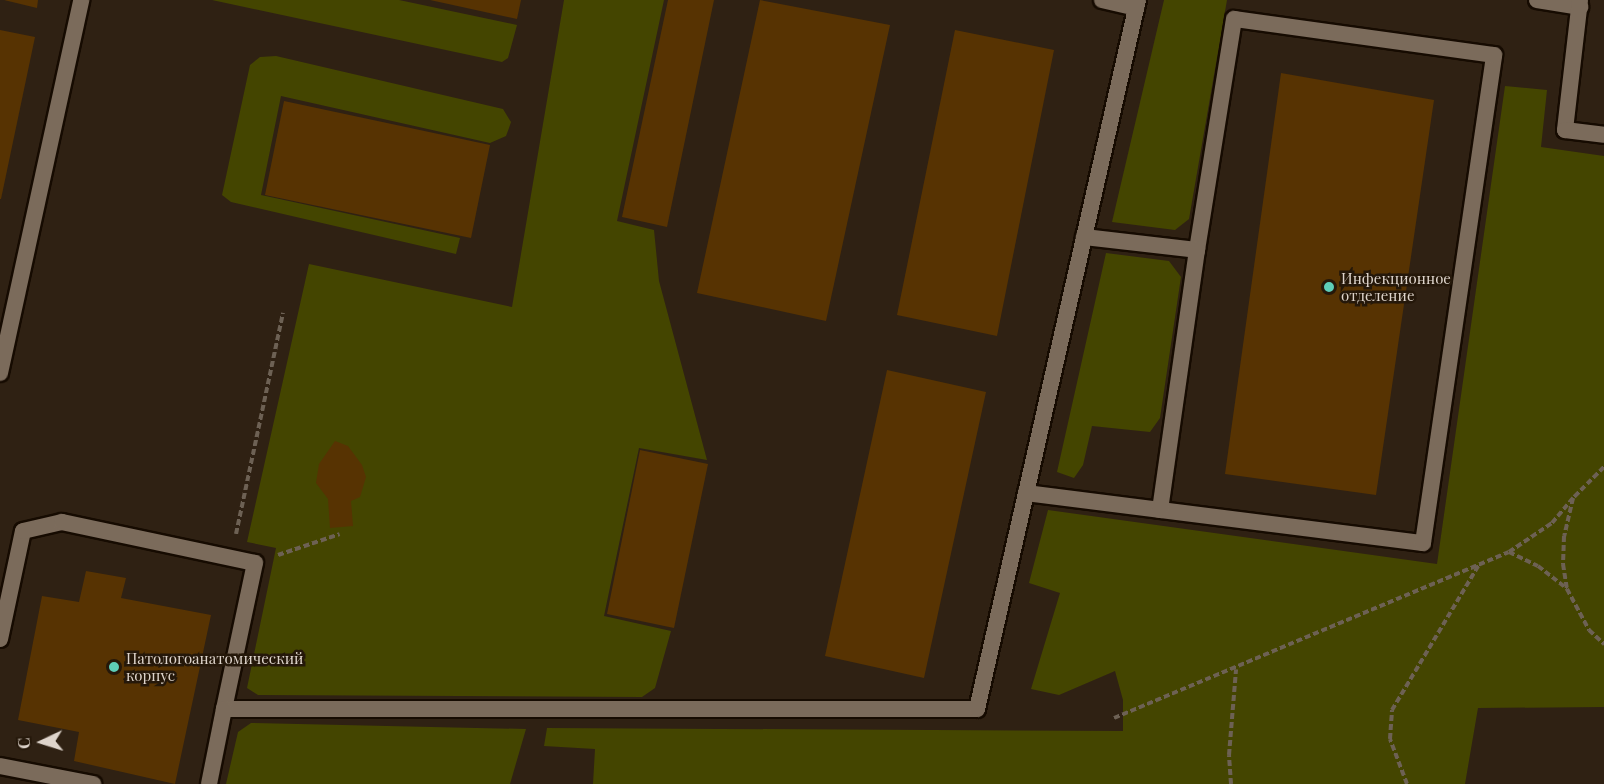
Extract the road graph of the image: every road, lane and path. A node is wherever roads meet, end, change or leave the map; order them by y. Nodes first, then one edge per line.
1 (81, 0) edge
2 (1102, 0) edge
3 (1537, 0) edge
4 (1580, 3) edge
5 (1137, 4) edge
6 (1604, 135) edge
7 (1084, 237) junction
8 (1197, 250) junction
9 (284, 313) dead end
10 (0, 373) edge
11 (1604, 467) edge
12 (1026, 493) junction
13 (1573, 498) junction
14 (1160, 510) junction
15 (340, 534) dead end
16 (1509, 552) junction
17 (231, 558) junction
18 (1480, 562) junction
19 (255, 563) junction
20 (1567, 589) junction
21 (0, 639) edge
22 (1604, 644) edge
23 (1236, 669) junction
24 (224, 709) junction
25 (1114, 718) dead end
26 (0, 766) edge
27 (93, 784) edge
28 (208, 784) edge
29 (1231, 784) edge
30 (1407, 784) edge

1 - 10 street
2 - 5 street
3 - 4 street
4 - 6 street
5 - 7 street
7 - 8 street
7 - 12 street
8 - 14 street
8 - 14 street
9 - 17 path
11 - 13 path
12 - 14 street
12 - 24 street
13 - 16 path
13 - 20 path
15 - 19 path
16 - 18 path
16 - 20 path
17 - 19 street
17 - 21 street
18 - 23 path
18 - 30 path
19 - 24 street
20 - 22 path
23 - 25 path
23 - 29 path
24 - 28 street
26 - 27 street

